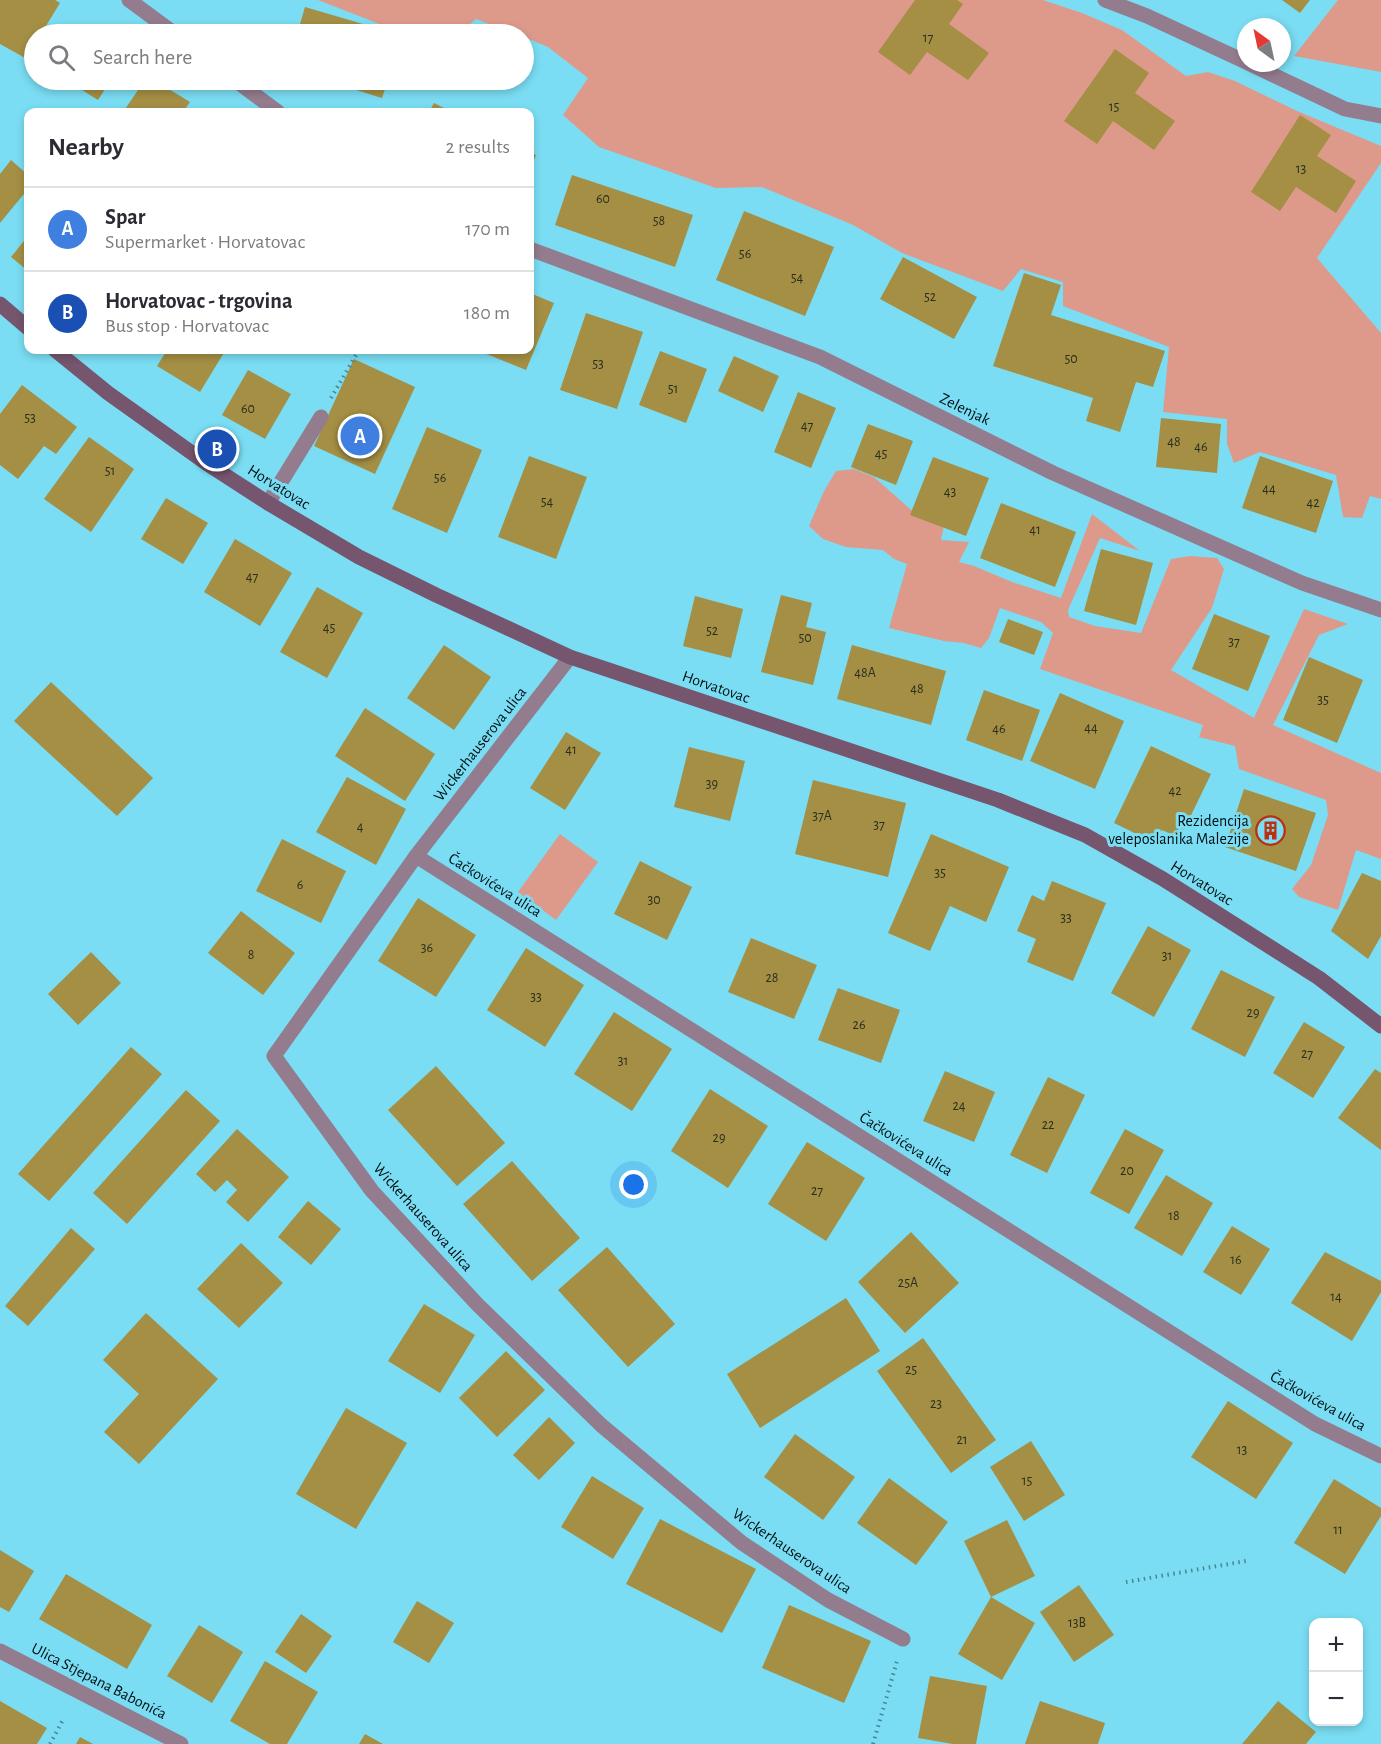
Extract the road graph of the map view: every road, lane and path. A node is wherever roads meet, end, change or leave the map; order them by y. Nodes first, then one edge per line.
1 (129, 0) edge
2 (1105, 0) edge
3 (161, 24) edge
4 (1237, 57) edge
5 (1268, 72) edge
6 (248, 90) edge
7 (273, 108) edge
8 (1381, 116) edge
9 (534, 250) edge
10 (0, 304) edge
11 (24, 325) edge
12 (60, 354) edge
13 (357, 354) edge
14 (321, 417) joint
15 (268, 502) junction
16 (1381, 610) edge
17 (570, 657) junction
18 (416, 856) junction
19 (1381, 1026) edge
20 (1381, 1456) edge
21 (1246, 1561) dead end
22 (1126, 1582) dead end
23 (903, 1639) joint
24 (0, 1651) edge
25 (64, 1718) dead end
26 (50, 1744) edge
27 (181, 1744) edge
28 (873, 1744) edge

1 - 3 street
2 - 4 street
5 - 8 street
6 - 7 street
9 - 16 street, Zelenjak
10 - 11 street
12 - 15 street, Horvatovac
13 - 14 path
14 - 15 street
15 - 17 street, Horvatovac
17 - 18 street, Wickerhauserova ulica
17 - 19 street, Horvatovac
18 - 20 street, Čačkovićeva ulica
18 - 23 street, Wickerhauserova ulica
21 - 22 path
23 - 28 path
24 - 27 street, Ulica Stjepana Babonića
25 - 26 path

